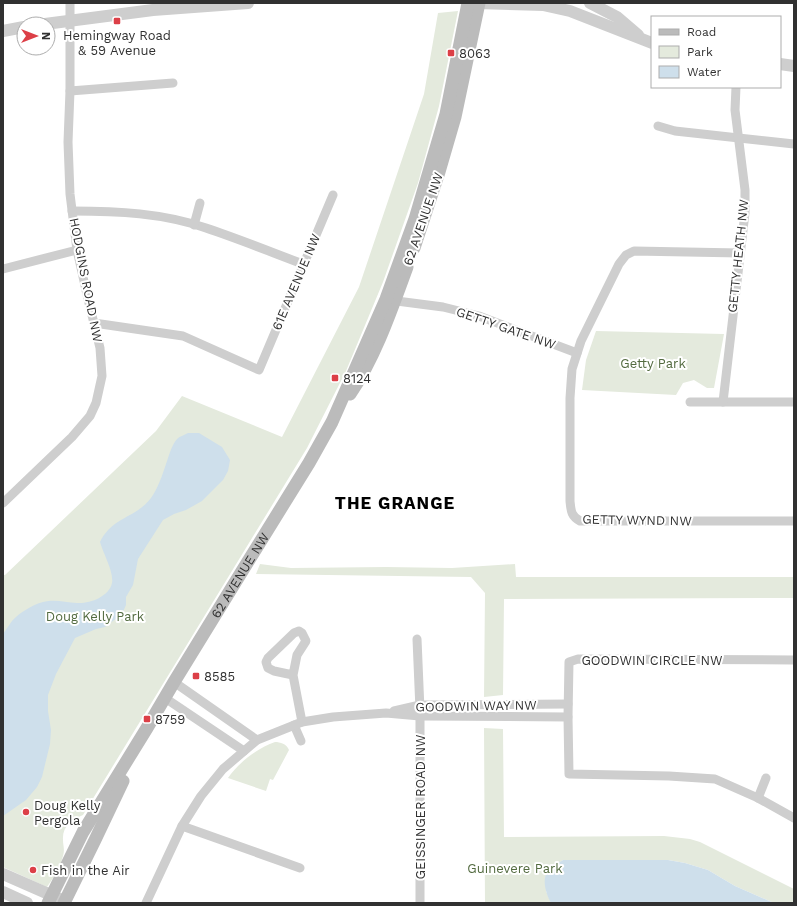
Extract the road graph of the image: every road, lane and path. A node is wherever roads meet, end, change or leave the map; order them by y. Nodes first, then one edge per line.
1 (70, 3) edge
2 (248, 3) edge
3 (468, 3) edge
4 (478, 3) edge
5 (590, 3) edge
6 (193, 5) edge
7 (70, 20) junction
8 (56, 22) edge
9 (16, 29) edge
10 (3, 31) edge
11 (647, 41) edge
12 (781, 64) edge
13 (794, 66) edge
14 (173, 83) dead end
15 (736, 88) edge
16 (70, 91) junction
17 (658, 126) dead end
18 (737, 137) junction
19 (794, 144) edge
20 (333, 195) dead end
21 (200, 203) dead end
22 (72, 211) junction
23 (194, 225) junction
24 (77, 250) junction
25 (740, 253) junction
26 (304, 264) junction
27 (3, 269) edge
28 (391, 300) junction
29 (94, 323) junction
30 (577, 353) junction
31 (690, 402) dead end
32 (723, 402) junction
33 (794, 402) edge
34 (3, 503) edge
35 (794, 521) edge
36 (417, 639) dead end
37 (794, 660) edge
38 (293, 675) junction
39 (174, 682) junction
40 (165, 698) junction
41 (568, 704) junction
42 (420, 710) junction
43 (568, 717) junction
44 (298, 723) junction
45 (147, 728) junction
46 (258, 740) junction
47 (301, 741) dead end
48 (244, 750) junction
49 (766, 778) dead end
50 (758, 798) junction
51 (794, 818) edge
52 (182, 826) junction
53 (300, 868) dead end
54 (3, 874) edge
55 (3, 892) edge
56 (49, 899) edge
57 (64, 902) edge
58 (27, 903) edge
59 (146, 903) edge
60 (420, 903) edge

1 - 7 street, HODGINS ROAD NW
2 - 6 street
3 - 28 main road, 62 AVENUE NW
4 - 11 street
4 - 28 main road, 62 AVENUE NW
5 - 11 street
6 - 7 street
7 - 8 street
7 - 16 street, HODGINS ROAD NW
9 - 10 street
12 - 13 street
14 - 16 street
15 - 18 street, GETTY HEATH NW
16 - 22 street, HODGINS ROAD NW
17 - 18 street
18 - 19 street
18 - 25 street, GETTY HEATH NW
20 - 26 street, 61E AVENUE NW
21 - 23 street
22 - 23 street
22 - 24 street, HODGINS ROAD NW
23 - 26 street
24 - 27 street
24 - 29 street, HODGINS ROAD NW
25 - 30 street, GETTY WYND NW
25 - 32 street, GETTY HEATH NW
26 - 29 street, 61E AVENUE NW
28 - 30 street, GETTY GATE NW
28 - 39 main road, 62 AVENUE NW
29 - 34 street, HODGINS ROAD NW
30 - 35 street, GETTY WYND NW
31 - 32 street
32 - 33 street
36 - 42 street, GEISSINGER ROAD NW
37 - 41 street, GOODWIN CIRCLE NW
38 - 38 street
38 - 44 street
39 - 40 main road, 62 AVENUE NW
39 - 46 street
40 - 45 main road, 62 AVENUE NW
40 - 48 street
41 - 42 street, GOODWIN WAY NW
41 - 43 street, GOODWIN CIRCLE NW
42 - 43 street, GOODWIN WAY NW
42 - 44 street, GOODWIN WAY NW
42 - 60 street, GEISSINGER ROAD NW
43 - 50 street, GOODWIN CIRCLE NW
44 - 46 street, GOODWIN WAY NW
44 - 47 street
45 - 56 main road, 62 AVENUE NW
45 - 57 main road, 62 AVENUE NW
46 - 48 street, GOODWIN WAY NW
48 - 52 street, GOODWIN WAY NW
49 - 50 street
50 - 51 street, GOODWIN CIRCLE NW
52 - 53 street
52 - 59 street, GOODWIN WAY NW
54 - 56 street
55 - 58 street
56 - 57 street

